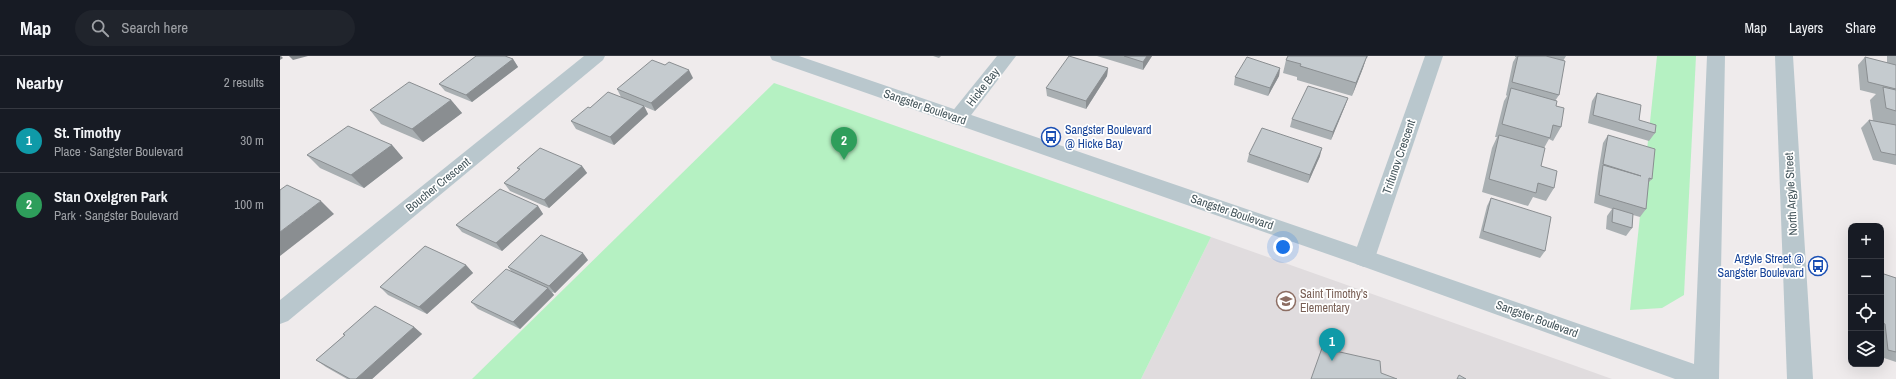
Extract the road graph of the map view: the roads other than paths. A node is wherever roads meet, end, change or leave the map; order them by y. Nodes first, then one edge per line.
1 (596, 56) edge
2 (778, 56) edge
3 (1008, 56) edge
4 (1434, 56) edge
5 (1716, 56) edge
6 (1784, 56) edge
7 (958, 118) junction
8 (1364, 258) junction
9 (280, 314) edge
10 (1706, 379) edge
11 (1800, 379) edge

1 - 9 street, Boucher Crescent
2 - 7 street, Sangster Boulevard
3 - 7 street, Hicke Bay
4 - 8 street, Trifunov Crescent
5 - 10 street
6 - 11 street, North Argyle Street
7 - 8 street, Sangster Boulevard
8 - 10 street, Sangster Boulevard

